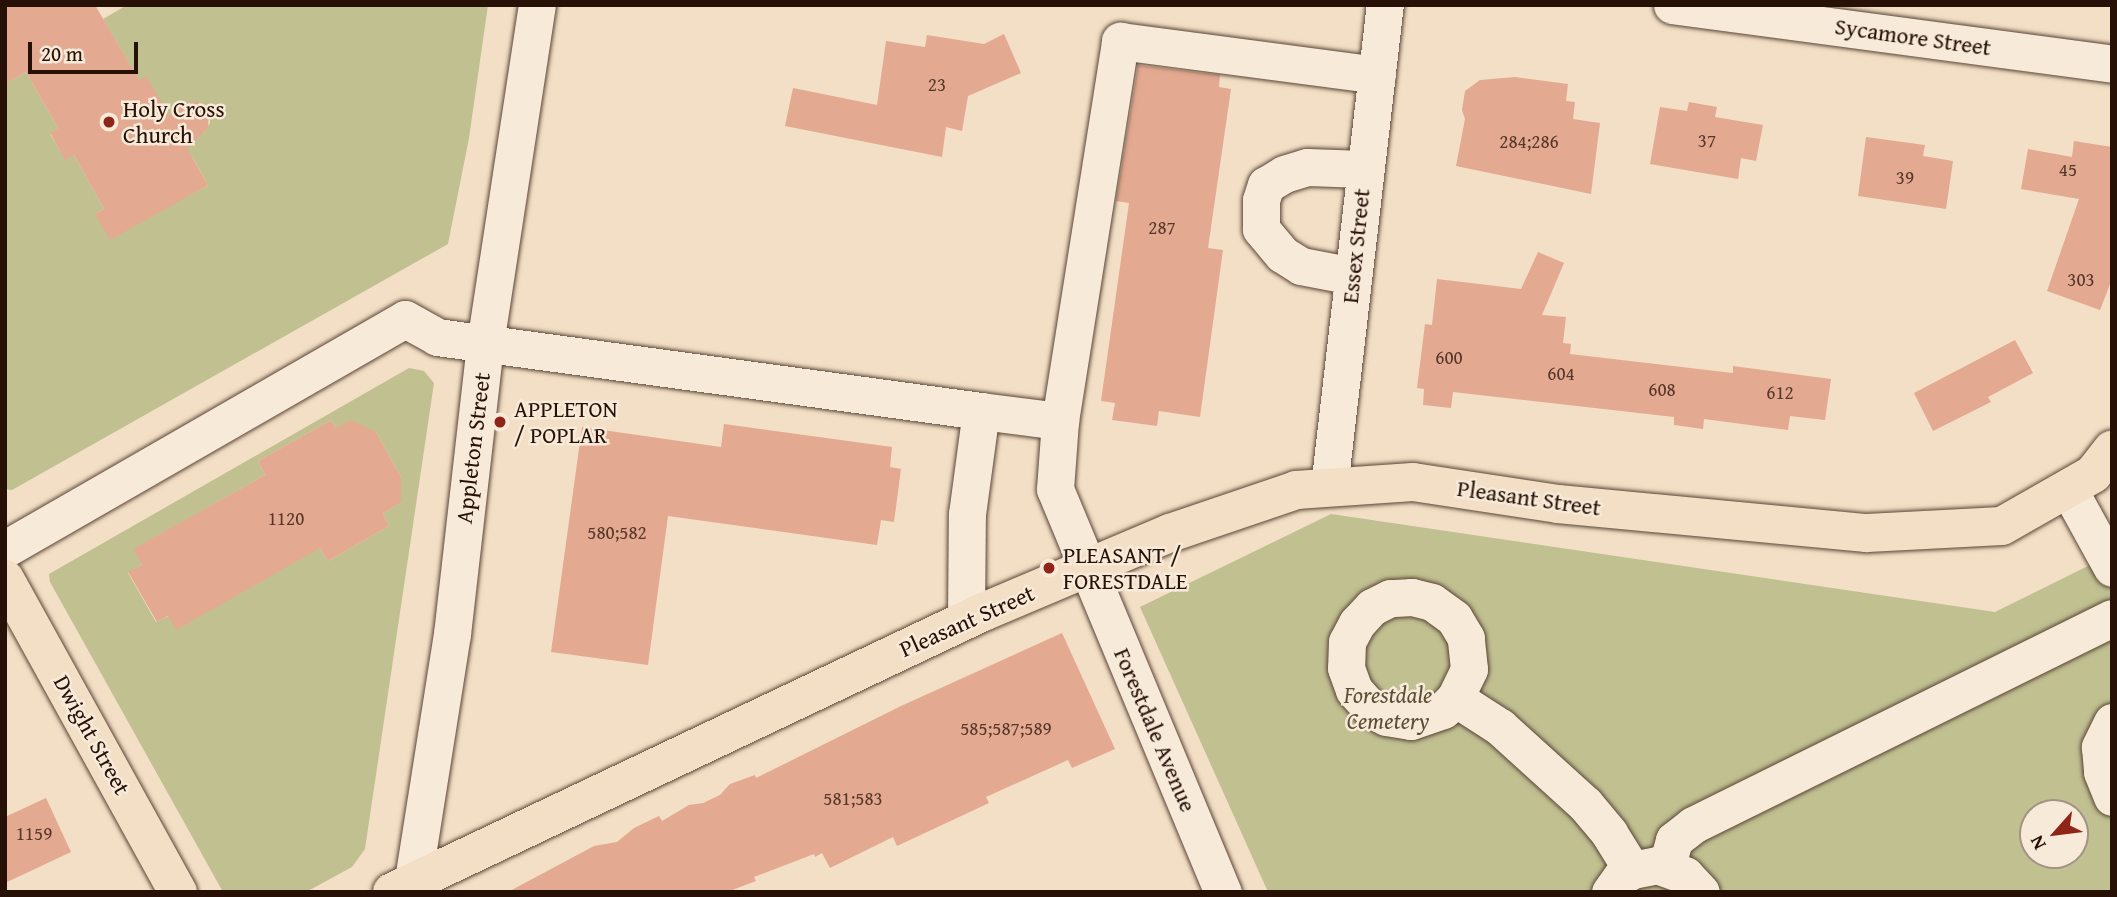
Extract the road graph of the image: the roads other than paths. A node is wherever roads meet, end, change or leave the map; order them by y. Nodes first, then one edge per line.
1 (537, 5) edge
2 (1385, 5) edge
3 (1672, 5) edge
4 (2112, 64) edge
5 (1377, 75) junction
6 (1364, 169) junction
7 (1353, 276) junction
8 (485, 344) junction
9 (981, 411) junction
10 (1060, 421) junction
11 (2112, 450) edge
12 (1329, 488) junction
13 (2068, 488) junction
14 (5, 549) edge
15 (2112, 568) edge
16 (1086, 569) junction
17 (5, 579) edge
18 (2112, 618) edge
19 (966, 619) junction
20 (1455, 698) dead end
21 (2112, 722) edge
22 (2112, 797) edge
23 (1637, 876) edge
24 (406, 888) edge
25 (178, 892) edge
26 (1223, 892) edge
27 (1701, 892) edge

1 - 8 street, Appleton Street
2 - 5 street, Essex Street
3 - 4 street, Sycamore Street
5 - 6 street, Essex Street
5 - 10 street, Forestdale Avenue
6 - 7 street, Essex Street
6 - 7 street
7 - 12 street, Essex Street
8 - 9 street
8 - 14 street
8 - 24 street, Appleton Street
9 - 10 street
9 - 19 street
10 - 16 street, Forestdale Avenue
11 - 13 main road, Pleasant Street
12 - 13 main road, Pleasant Street
12 - 16 main road, Pleasant Street
13 - 15 street
16 - 19 main road, Pleasant Street
16 - 26 street, Forestdale Avenue
17 - 25 main road, Dwight Street
18 - 23 street
19 - 24 main road, Pleasant Street
20 - 23 street
21 - 22 street
23 - 27 street

